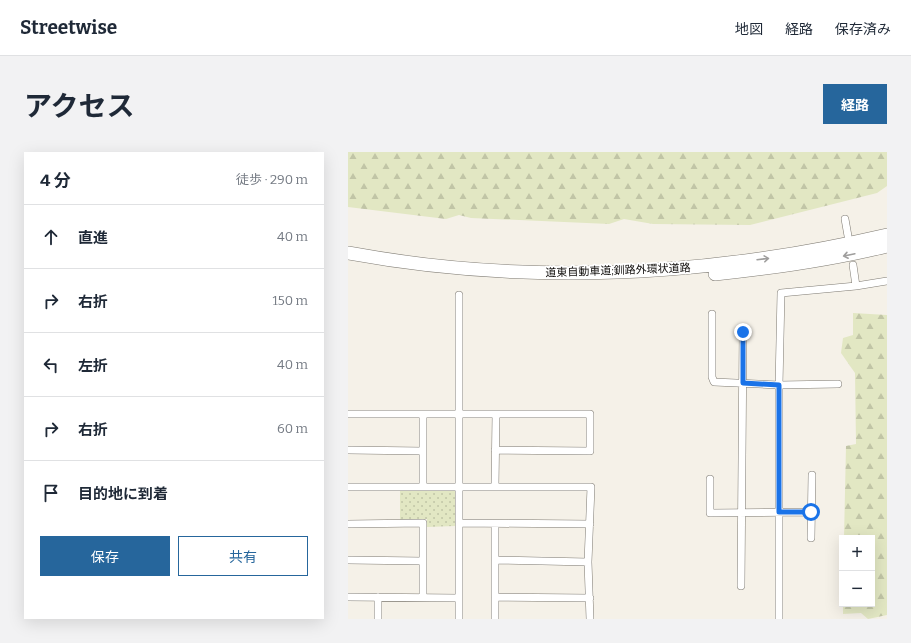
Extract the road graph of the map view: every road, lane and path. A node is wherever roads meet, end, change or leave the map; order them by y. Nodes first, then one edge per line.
1 (845, 219) dead end
2 (887, 234) edge
3 (848, 236) dead end
4 (887, 246) edge
5 (348, 253) edge
6 (348, 258) edge
7 (853, 265) dead end
8 (887, 281) edge
9 (856, 286) junction
10 (459, 295) dead end
11 (712, 314) dead end
12 (743, 332) dead end
13 (743, 383) junction
14 (838, 384) dead end
15 (779, 385) junction
16 (348, 414) edge
17 (423, 414) junction
18 (460, 414) junction
19 (496, 414) junction
20 (348, 450) edge
21 (495, 450) junction
22 (423, 451) junction
23 (812, 475) dead end
24 (710, 479) dead end
25 (348, 487) edge
26 (423, 487) junction
27 (460, 487) junction
28 (495, 487) junction
29 (779, 512) junction
30 (811, 512) junction
31 (742, 513) junction
32 (348, 524) edge
33 (459, 524) junction
34 (496, 524) junction
35 (590, 524) junction
36 (811, 538) dead end
37 (348, 560) edge
38 (495, 560) junction
39 (424, 561) junction
40 (588, 562) junction
41 (741, 586) dead end
42 (348, 597) edge
43 (378, 597) junction
44 (423, 597) junction
45 (495, 597) junction
46 (459, 598) junction
47 (590, 598) junction
48 (378, 619) edge
49 (459, 619) edge
50 (495, 619) edge
51 (590, 619) edge
52 (779, 619) edge

1 - 3 street
5 -> 2 highway, 道東自動車道;釧路外環状道路
4 -> 6 highway, 道東自動車道;釧路外環状道路
7 - 9 street
8 - 9 street
9 - 15 street
10 - 18 street
11 - 13 street
12 - 13 street
13 - 15 street
13 - 31 street
14 - 15 street
15 - 29 street
16 - 17 street
17 - 18 street
17 - 22 street
18 - 19 street
18 - 27 street
19 - 21 street
19 - 21 street
20 - 22 street
21 - 28 street
22 - 26 street
23 - 30 street
24 - 31 street
25 - 26 street
26 - 27 street
27 - 28 street
27 - 33 street
28 - 35 street
29 - 30 street
29 - 31 street
29 - 52 street
30 - 36 street
31 - 41 street
32 - 39 street
33 - 34 street
33 - 46 street
34 - 35 street
34 - 38 street
35 - 40 street
37 - 39 street
38 - 40 street
38 - 45 street
39 - 44 street
40 - 47 street
42 - 43 street
43 - 44 street
43 - 48 street
44 - 46 street
45 - 47 street
45 - 50 street
46 - 49 street
47 - 51 street

